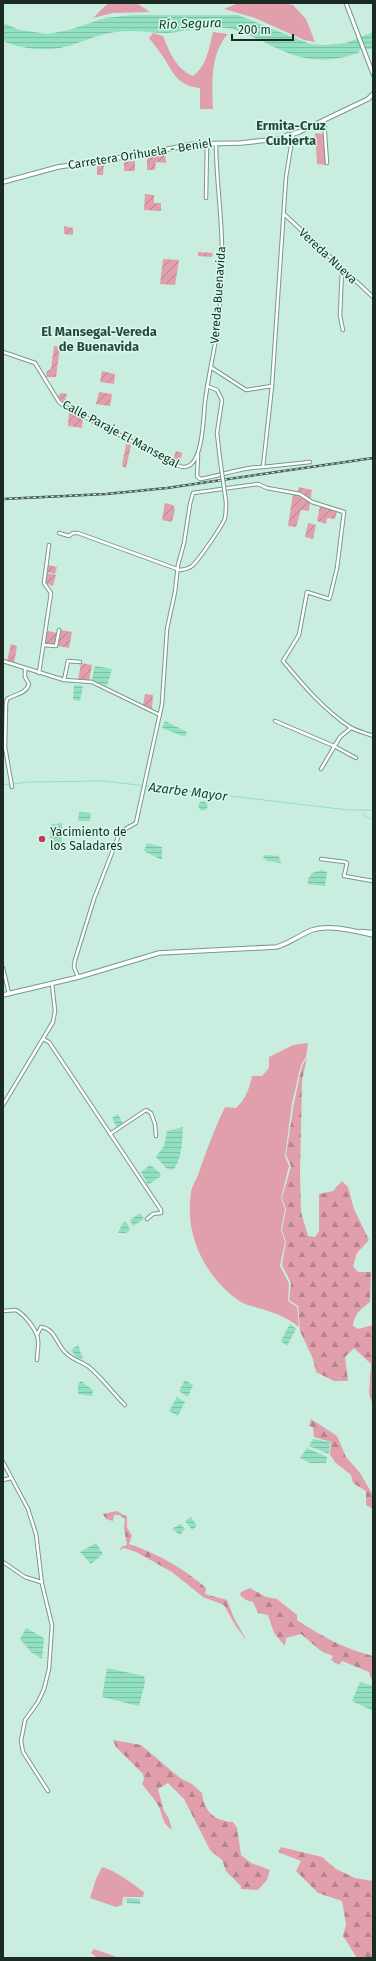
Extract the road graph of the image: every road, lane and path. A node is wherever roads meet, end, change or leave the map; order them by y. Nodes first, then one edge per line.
1 (346, 3) edge
2 (373, 74) edge
3 (373, 94) edge
4 (373, 98) edge
5 (368, 99) junction
6 (324, 120) junction
7 (289, 138) junction
8 (216, 142) junction
9 (207, 143) junction
10 (327, 163) dead end
11 (3, 182) edge
12 (206, 198) dead end
13 (284, 214) junction
14 (342, 268) junction
15 (373, 297) edge
16 (343, 330) dead end
17 (3, 352) edge
18 (212, 368) junction
19 (207, 386) junction
20 (272, 386) junction
21 (199, 453) junction
22 (310, 462) dead end
23 (263, 467) junction
24 (59, 533) dead end
25 (49, 546) dead end
26 (177, 570) junction
27 (59, 630) dead end
28 (44, 644) junction
29 (3, 661) edge
30 (80, 662) dead end
31 (25, 668) junction
32 (39, 673) junction
33 (64, 680) junction
34 (160, 715) junction
35 (275, 721) dead end
36 (351, 728) junction
37 (373, 736) edge
38 (334, 746) junction
39 (356, 758) dead end
40 (321, 769) dead end
41 (12, 787) dead end
42 (321, 859) dead end
43 (373, 881) edge
44 (354, 932) junction
45 (373, 932) edge
46 (373, 935) edge
47 (3, 968) edge
48 (78, 977) junction
49 (52, 984) junction
50 (9, 994) junction
51 (3, 995) edge
52 (43, 1039) junction
53 (3, 1104) edge
54 (110, 1134) junction
55 (156, 1136) dead end
56 (146, 1219) dead end
57 (3, 1311) edge
58 (37, 1335) junction
59 (37, 1360) dead end
60 (125, 1405) dead end
61 (3, 1462) edge
62 (10, 1478) junction
63 (3, 1480) edge
64 (3, 1562) edge
65 (42, 1582) junction
66 (48, 1791) dead end

1 - 2 street
3 - 5 main road, Carretera Orihuela - Beniel
4 - 5 main road, Carretera Orihuela - Beniel
5 - 6 main road, Carretera Orihuela - Beniel
6 - 7 main road, Carretera Orihuela - Beniel
6 - 10 street
7 - 8 main road, Carretera Orihuela - Beniel
7 - 13 street
8 - 9 main road, Carretera Orihuela - Beniel
8 - 18 street, Vereda Buenavida
9 - 11 main road, Carretera Orihuela - Beniel
9 - 12 street
13 - 14 street, Vereda Nueva
13 - 20 street
14 - 15 street, Vereda Nueva
14 - 16 street
17 - 21 street, Calle Paraje El Mansegal
18 - 19 street, Vereda Buenavida
18 - 20 street
19 - 21 street, Vereda Buenavida
19 - 26 street, bridge
20 - 23 street
21 - 23 street, Vereda Buenavida
22 - 23 street
24 - 26 street
25 - 28 street
26 - 34 street
26 - 36 street
27 - 28 street
28 - 32 street
29 - 31 street
30 - 33 street
31 - 32 street
31 - 41 street
32 - 33 street
33 - 34 street
34 - 48 street
35 - 38 street
36 - 37 street
36 - 38 street
38 - 39 street
38 - 40 street
42 - 43 street
44 - 45 street
44 - 46 main road
44 - 48 main road
47 - 50 street
48 - 49 main road
49 - 50 main road
49 - 52 street
50 - 51 main road
52 - 53 street
52 - 54 street
54 - 55 street
54 - 56 street
57 - 58 street
58 - 59 street
58 - 60 street
61 - 62 street
62 - 63 street
62 - 65 street
64 - 65 street
65 - 66 street

